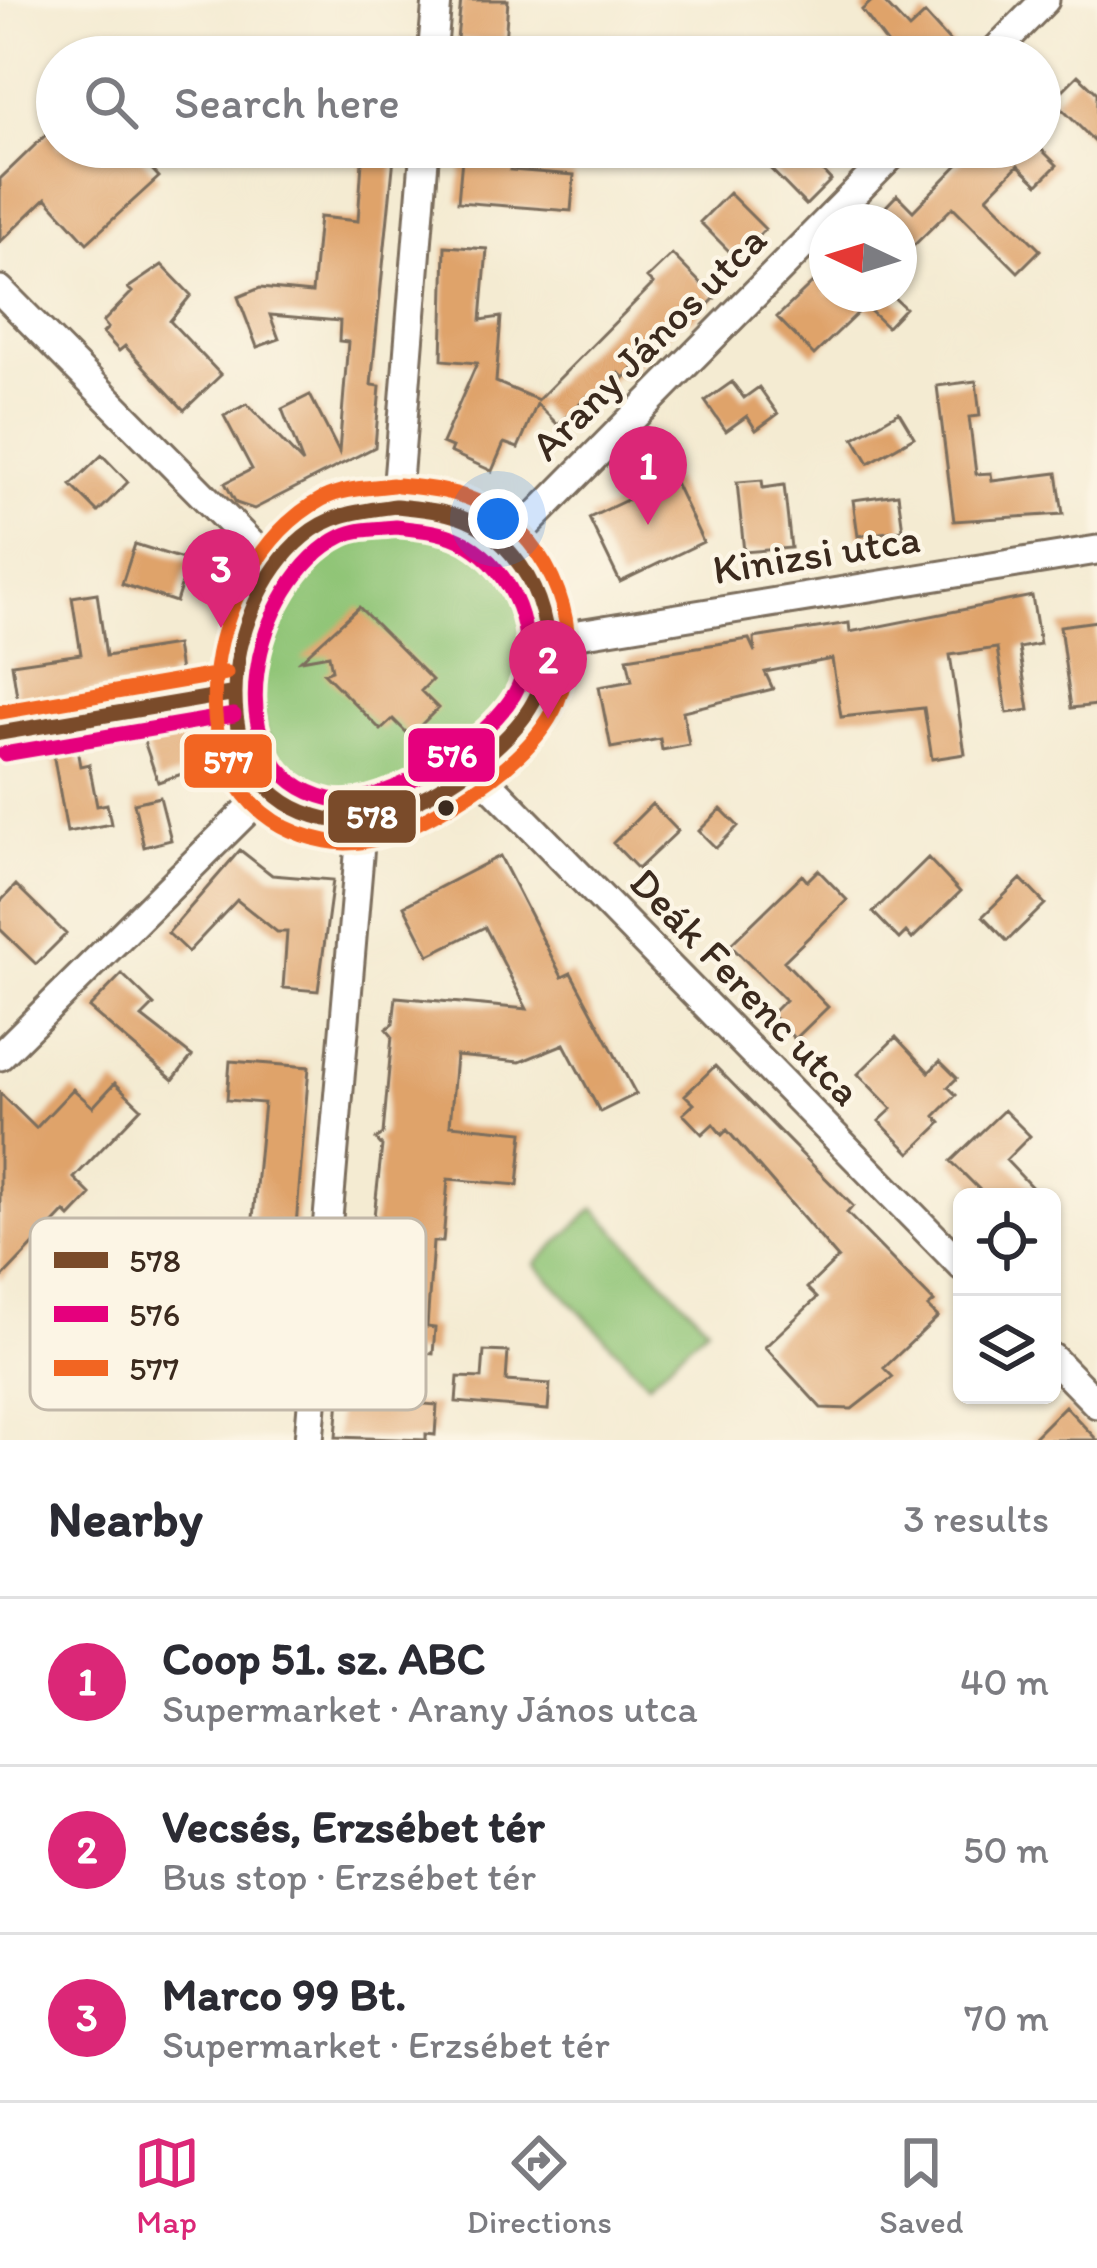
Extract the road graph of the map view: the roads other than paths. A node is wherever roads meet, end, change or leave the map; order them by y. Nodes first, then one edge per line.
1 (437, 0) edge
2 (1045, 0) edge
3 (434, 36) edge
4 (1010, 36) edge
5 (423, 168) edge
6 (879, 168) edge
7 (0, 290) edge
8 (396, 506) junction
9 (506, 545) junction
10 (1097, 550) edge
11 (276, 568) junction
12 (548, 638) junction
13 (230, 694) junction
14 (0, 733) edge
15 (471, 765) junction
16 (268, 790) junction
17 (362, 821) junction
18 (0, 1056) edge
19 (328, 1218) edge
20 (953, 1257) edge
21 (1061, 1367) edge
22 (1097, 1404) edge
23 (312, 1410) edge
24 (309, 1440) edge

1 - 3 street
2 - 4 street
5 - 8 street
6 - 9 street, Arany János utca
7 - 11 street
8 - 9 street
8 - 11 street
9 - 12 street
10 - 12 street, Kinizsi utca
11 - 13 street
12 - 15 street
13 - 14 street
13 - 16 street
15 - 17 street
15 - 20 street, Deák Ferenc utca
16 - 17 street
16 - 18 street
17 - 19 street
21 - 22 street
23 - 24 street

